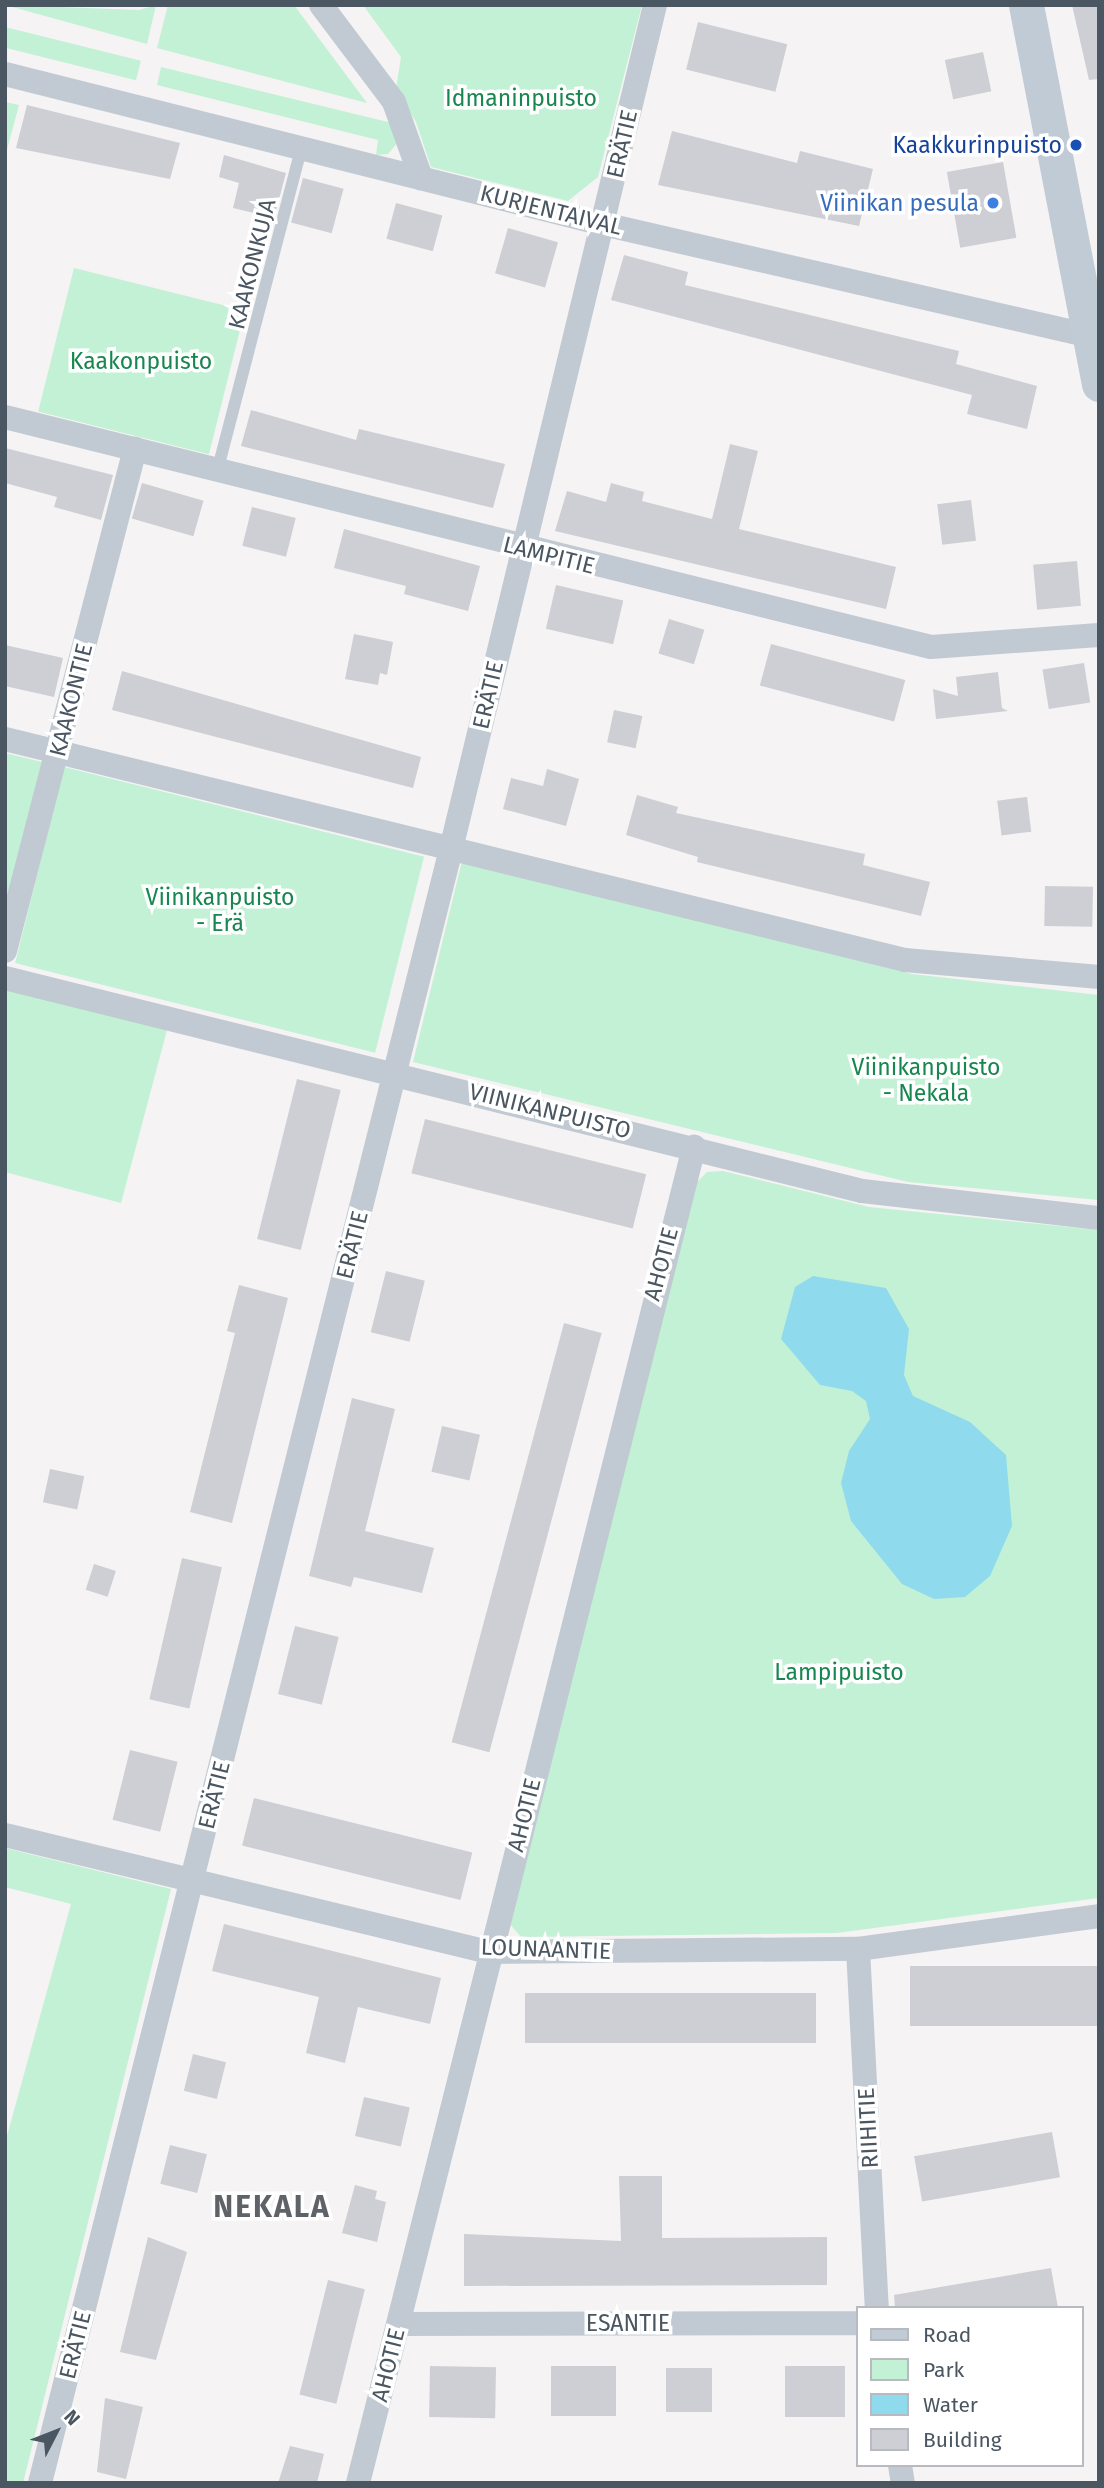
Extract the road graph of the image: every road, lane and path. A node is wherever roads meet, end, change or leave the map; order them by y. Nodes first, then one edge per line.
1 (321, 5) edge
2 (655, 5) edge
3 (1026, 5) edge
4 (5, 74) edge
5 (301, 149) junction
6 (421, 178) junction
7 (603, 223) junction
8 (1095, 338) edge
9 (1099, 384) edge
10 (5, 417) edge
11 (135, 449) junction
12 (218, 468) junction
13 (522, 549) junction
14 (1099, 635) edge
15 (5, 738) edge
16 (59, 752) junction
17 (451, 849) junction
18 (5, 951) edge
19 (1099, 977) edge
20 (5, 978) edge
21 (395, 1071) junction
22 (694, 1147) junction
23 (1099, 1218) edge
24 (5, 1835) edge
25 (192, 1881) junction
26 (1099, 1916) edge
27 (858, 1949) junction
28 (490, 1952) junction
29 (877, 2306) edge
30 (856, 2323) edge
31 (399, 2324) junction
32 (40, 2483) edge
33 (358, 2483) edge

1 - 6 street
2 - 7 street, ERÄTIE
3 - 8 main road
4 - 5 street, KURJENTAIVAL
5 - 6 street, KURJENTAIVAL
5 - 12 lane, KAAKONKUJA
6 - 7 street, KURJENTAIVAL
7 - 8 street, KURJENTAIVAL
7 - 13 street, ERÄTIE
8 - 9 main road
10 - 11 street, LAMPITIE
11 - 12 street, LAMPITIE
11 - 16 street, KAAKONTIE
12 - 13 street, LAMPITIE
13 - 14 street, LAMPITIE
13 - 17 street, ERÄTIE
15 - 16 street
16 - 17 street
16 - 18 street, KAAKONTIE
17 - 19 street
17 - 21 street, ERÄTIE
20 - 21 street, VIINIKANPUISTO
21 - 22 street, VIINIKANPUISTO
21 - 25 street, ERÄTIE
22 - 23 street, VIINIKANPUISTO
22 - 28 street, AHOTIE
24 - 25 street, LOUNAANTIE
25 - 28 street, LOUNAANTIE
25 - 32 street, ERÄTIE
26 - 27 street, LOUNAANTIE
27 - 28 street, LOUNAANTIE
27 - 29 street, RIIHITIE
28 - 31 street, AHOTIE
30 - 31 street, ESANTIE
31 - 33 street, AHOTIE

